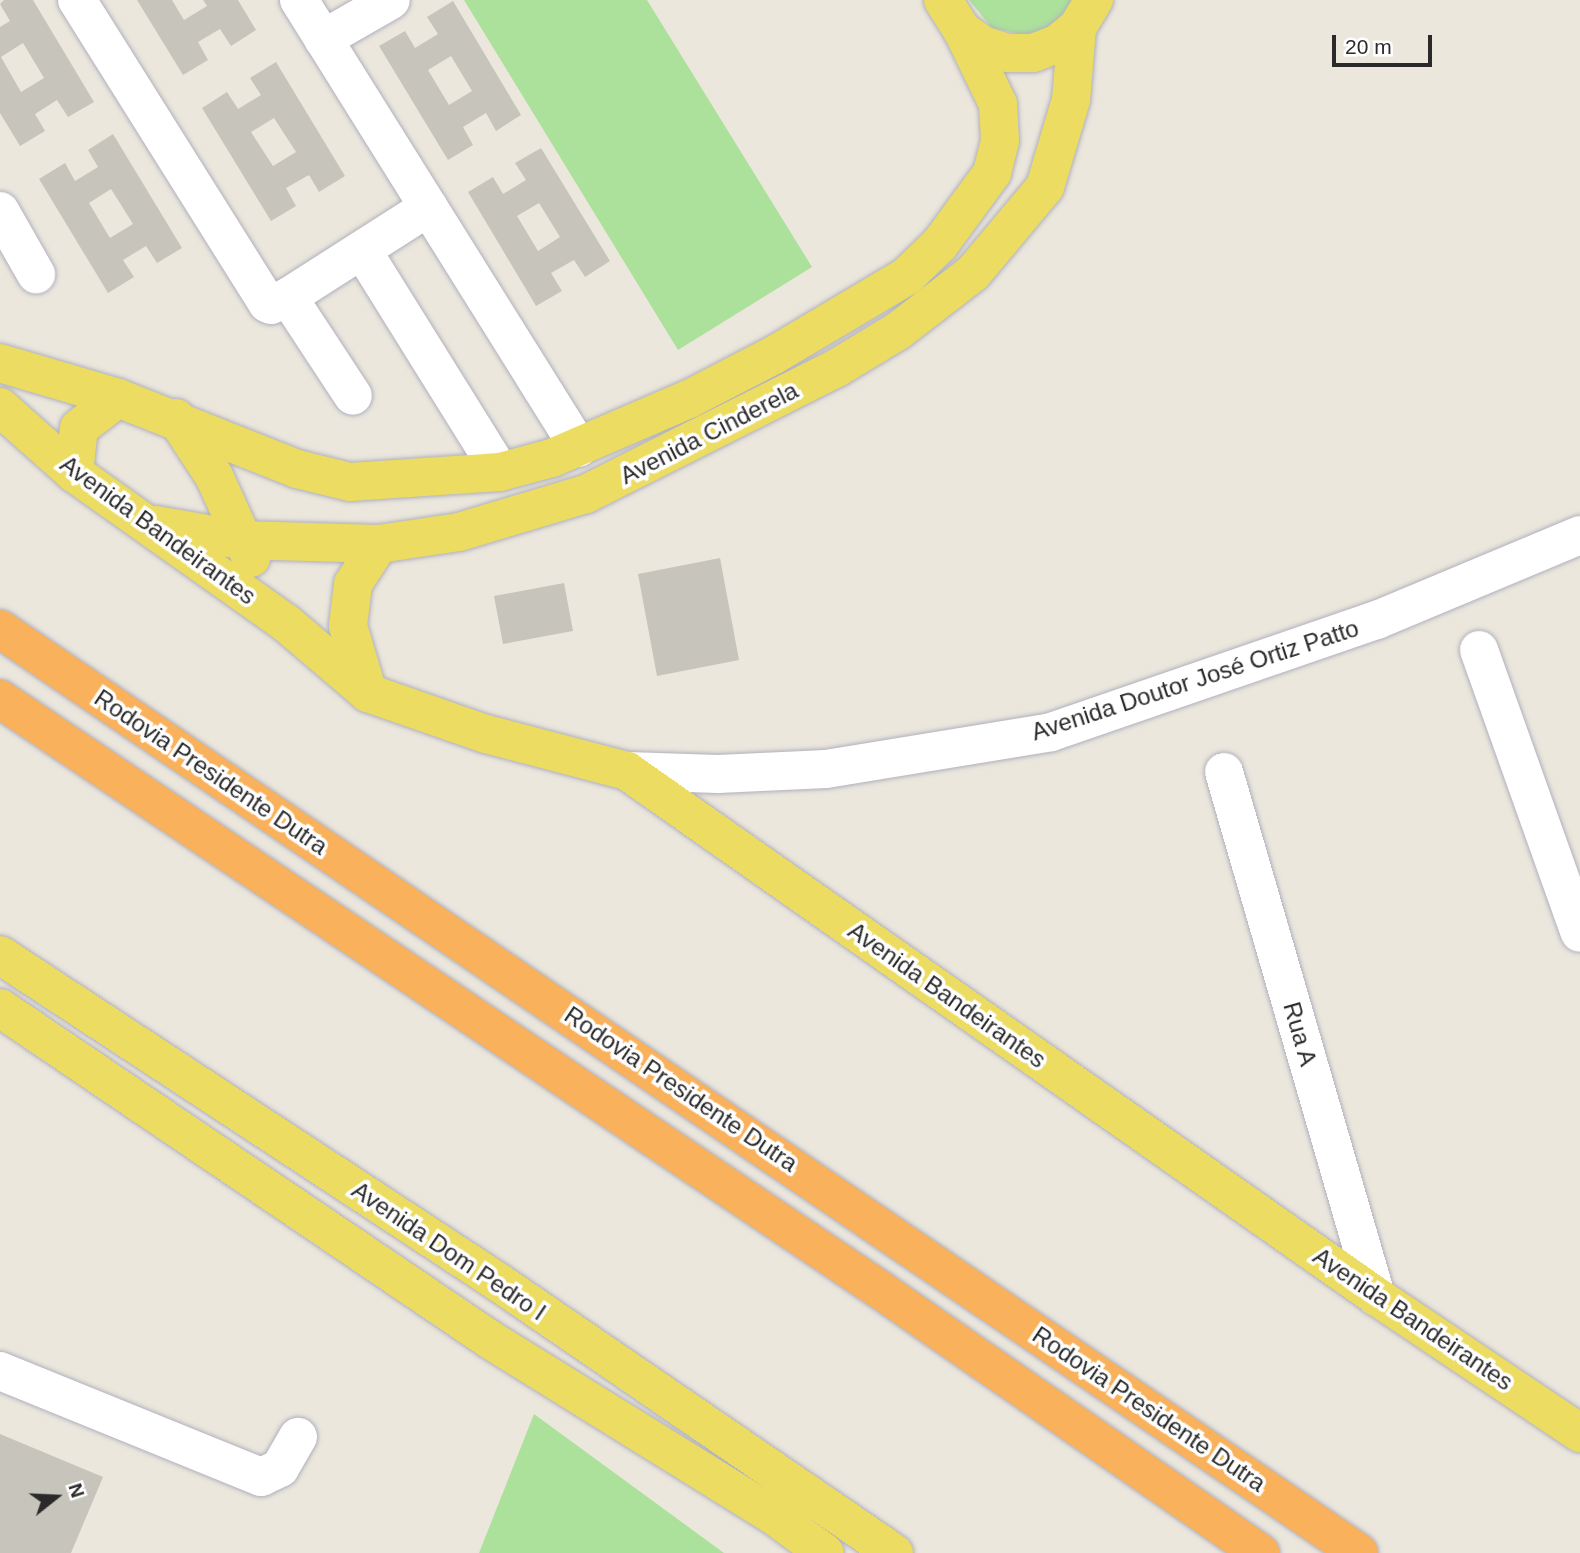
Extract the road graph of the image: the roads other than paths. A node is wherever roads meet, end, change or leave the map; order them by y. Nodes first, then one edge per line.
1 (77, 0) edge
2 (299, 0) edge
3 (391, 0) edge
4 (1086, 14) edge
5 (952, 15) edge
6 (323, 39) junction
7 (429, 207) junction
8 (0, 211) edge
9 (362, 250) junction
10 (36, 274) dead end
11 (288, 297) junction
12 (0, 363) edge
13 (353, 396) dead end
14 (118, 398) junction
15 (0, 407) edge
16 (176, 418) junction
17 (579, 448) junction
18 (500, 472) junction
19 (75, 473) junction
20 (147, 524) junction
21 (1580, 535) edge
22 (241, 540) junction
23 (379, 544) junction
24 (286, 623) junction
25 (0, 629) edge
26 (1479, 650) dead end
27 (368, 693) junction
28 (0, 699) edge
29 (627, 771) junction
30 (1224, 772) dead end
31 (1580, 933) edge
32 (0, 955) edge
33 (0, 1009) edge
34 (1376, 1296) junction
35 (0, 1371) edge
36 (1580, 1433) edge
37 (298, 1437) dead end
38 (825, 1553) edge
39 (894, 1553) edge
40 (1260, 1553) edge
41 (1359, 1553) edge

1 - 11 street
2 - 6 street
3 - 6 street
4 - 5 main road
4 - 23 main road, Avenida Cinderela
5 - 17 main road, Avenida Cinderela
6 - 7 street
7 - 9 street
7 - 17 street
8 - 10 street
9 - 11 street
9 - 18 street
11 - 13 street
12 - 14 main road
14 - 16 main road
14 - 19 main road
15 - 19 main road, Avenida Bandeirantes
16 - 18 main road, Avenida Cinderela
16 - 22 main road, Avenida Bandeirantes
17 - 18 main road, Avenida Cinderela
19 - 20 main road, Avenida Bandeirantes
20 - 22 main road, Avenida Cinderela
20 - 24 main road, Avenida Bandeirantes
21 - 29 street, Avenida Doutor José Ortiz Patto
22 - 23 main road, Avenida Cinderela
22 - 24 main road, Avenida Bandeirantes
23 - 27 main road
24 - 27 main road, Avenida Bandeirantes
25 - 41 highway, Rodovia Presidente Dutra
26 - 31 street
27 - 29 main road, Avenida Bandeirantes
28 - 40 highway
29 - 34 main road, Avenida Bandeirantes
30 - 34 street, Rua A
32 - 39 main road, Avenida Dom Pedro I
33 - 38 main road, Avenida Dom Pedro I
34 - 36 main road, Avenida Bandeirantes
35 - 37 street

